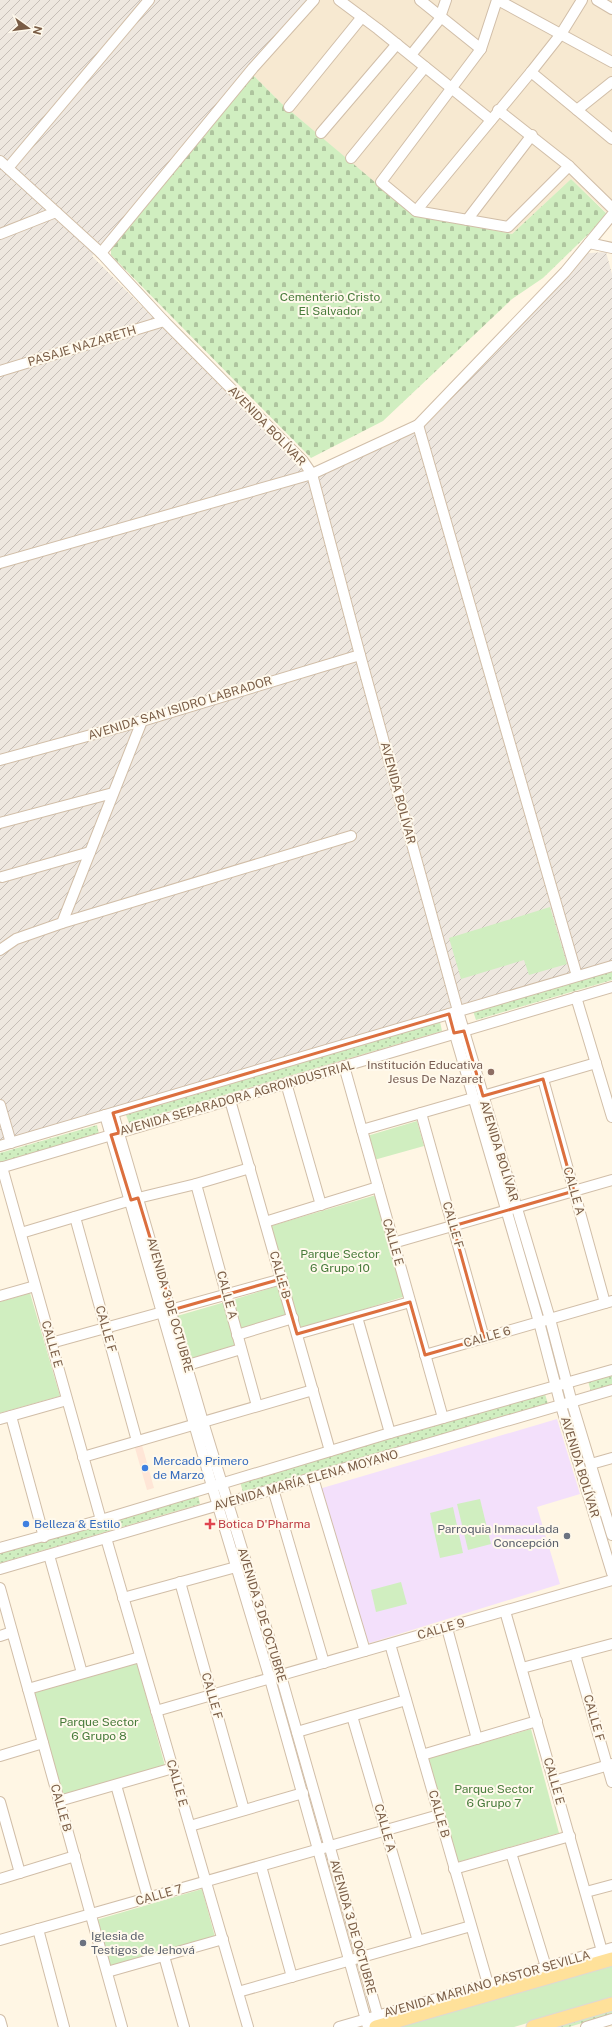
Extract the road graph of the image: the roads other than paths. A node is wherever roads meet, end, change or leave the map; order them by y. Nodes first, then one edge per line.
1 (149, 0) edge
2 (314, 0) edge
3 (339, 0) edge
4 (420, 0) edge
5 (446, 0) edge
6 (498, 0) edge
7 (582, 0) edge
8 (597, 0) edge
9 (612, 9) edge
10 (440, 16) junction
11 (362, 17) junction
12 (561, 34) junction
13 (397, 44) junction
14 (481, 49) junction
15 (411, 55) junction
16 (612, 62) edge
17 (425, 67) junction
18 (530, 72) junction
19 (612, 82) edge
20 (451, 88) junction
21 (290, 107) dead end
22 (498, 110) junction
23 (577, 110) junction
24 (491, 120) junction
25 (321, 133) dead end
26 (532, 135) junction
27 (611, 136) edge
28 (351, 158) dead end
29 (4, 165) edge
30 (570, 166) junction
31 (611, 205) edge
32 (416, 210) junction
33 (56, 212) junction
34 (612, 215) edge
35 (467, 220) junction
36 (0, 234) edge
37 (589, 243) junction
38 (612, 248) edge
39 (101, 254) junction
40 (164, 321) junction
41 (0, 371) edge
42 (418, 425) junction
43 (312, 474) junction
44 (0, 563) edge
45 (360, 655) junction
46 (142, 721) junction
47 (0, 760) edge
48 (113, 793) junction
49 (0, 823) edge
50 (351, 836) dead end
51 (90, 852) junction
52 (2, 877) dead end
53 (62, 922) junction
54 (0, 950) edge
55 (612, 966) edge
56 (577, 976) junction
57 (612, 987) edge
58 (576, 997) junction
59 (453, 1012) junction
60 (459, 1032) junction
61 (596, 1063) junction
62 (344, 1066) junction
63 (543, 1079) junction
64 (286, 1083) junction
65 (478, 1097) junction
66 (230, 1100) junction
67 (0, 1105) edge
68 (421, 1113) junction
69 (109, 1114) junction
70 (612, 1116) edge
71 (362, 1130) junction
72 (115, 1134) junction
73 (11, 1143) junction
74 (0, 1146) edge
75 (1, 1167) edge
76 (250, 1168) junction
77 (612, 1180) edge
78 (196, 1184) junction
79 (378, 1187) junction
80 (574, 1191) junction
81 (134, 1199) junction
82 (321, 1205) junction
83 (512, 1209) junction
84 (75, 1217) junction
85 (265, 1222) junction
86 (453, 1226) junction
87 (21, 1233) junction
88 (394, 1243) junction
89 (282, 1279) junction
90 (36, 1286) junction
91 (226, 1294) junction
92 (0, 1296) edge
93 (410, 1302) junction
94 (609, 1302) edge
95 (167, 1311) junction
96 (357, 1317) junction
97 (293, 1318) junction
98 (550, 1318) junction
99 (539, 1322) junction
100 (106, 1328) junction
101 (297, 1334) junction
102 (238, 1335) junction
103 (484, 1338) junction
104 (51, 1343) junction
105 (242, 1349) junction
106 (425, 1355) junction
107 (188, 1365) junction
108 (612, 1370) edge
109 (568, 1384) junction
110 (556, 1387) junction
111 (313, 1390) junction
112 (612, 1390) edge
113 (67, 1400) junction
114 (572, 1403) junction
115 (257, 1406) junction
116 (561, 1406) junction
117 (11, 1416) junction
118 (443, 1418) junction
119 (0, 1419) edge
120 (199, 1423) junction
121 (390, 1433) junction
122 (138, 1441) junction
123 (330, 1451) junction
124 (83, 1457) junction
125 (612, 1458) edge
126 (591, 1464) junction
127 (313, 1478) junction
128 (217, 1485) junction
129 (273, 1490) junction
130 (223, 1504) junction
131 (101, 1520) junction
132 (612, 1535) edge
133 (44, 1537) junction
134 (106, 1538) junction
135 (0, 1548) edge
136 (49, 1555) junction
137 (236, 1566) junction
138 (0, 1569) edge
139 (612, 1573) edge
140 (612, 1580) edge
141 (180, 1582) junction
142 (0, 1588) edge
143 (123, 1598) junction
144 (505, 1611) junction
145 (447, 1628) junction
146 (12, 1632) junction
147 (0, 1636) edge
148 (390, 1644) junction
149 (612, 1644) edge
150 (365, 1652) junction
151 (576, 1654) junction
152 (140, 1657) junction
153 (324, 1663) junction
154 (522, 1668) junction
155 (82, 1674) junction
156 (281, 1676) junction
157 (270, 1679) junction
158 (28, 1689) junction
159 (212, 1695) junction
160 (406, 1700) junction
161 (156, 1711) junction
162 (352, 1716) junction
163 (537, 1721) junction
164 (297, 1732) junction
165 (477, 1739) junction
166 (43, 1743) junction
167 (422, 1755) junction
168 (0, 1756) edge
169 (610, 1765) edge
170 (173, 1768) junction
171 (554, 1781) junction
172 (612, 1782) edge
173 (116, 1785) junction
174 (303, 1794) junction
175 (59, 1801) junction
176 (0, 1802) edge
177 (244, 1810) junction
178 (439, 1815) junction
179 (190, 1826) junction
180 (385, 1830) junction
181 (570, 1836) junction
182 (329, 1846) junction
183 (318, 1850) junction
184 (511, 1853) junction
185 (74, 1856) junction
186 (261, 1866) junction
187 (454, 1869) junction
188 (20, 1873) junction
189 (0, 1879) edge
190 (206, 1882) junction
191 (612, 1885) edge
192 (586, 1892) junction
193 (148, 1898) junction
194 (91, 1914) junction
195 (471, 1926) junction
196 (38, 1929) junction
197 (223, 1939) junction
198 (0, 1940) edge
199 (418, 1941) junction
200 (609, 1952) edge
201 (164, 1956) junction
202 (362, 1957) junction
203 (350, 1960) junction
204 (546, 1967) junction
205 (107, 1972) junction
206 (292, 1977) junction
207 (488, 1984) junction
208 (238, 1992) junction
209 (612, 2004) edge
210 (612, 2019) edge
211 (0, 2020) edge
212 (367, 2023) edge
213 (379, 2024) edge
214 (2, 2027) edge
215 (64, 2027) edge
216 (122, 2027) edge
217 (184, 2027) edge
218 (248, 2027) edge
219 (339, 2027) edge
220 (533, 2027) edge
221 (586, 2027) edge

1 - 29 street
2 - 39 street
3 - 11 street
4 - 10 street
5 - 10 street
6 - 12 street
6 - 14 street
7 - 12 street
8 - 9 street
10 - 14 street
10 - 15 street
11 - 13 street
11 - 21 street
12 - 16 street
12 - 18 street
13 - 15 street
13 - 25 street
14 - 20 street
15 - 17 street
17 - 20 street
17 - 28 street
18 - 22 street
18 - 23 street
19 - 23 street
20 - 24 street
20 - 32 street
22 - 24 street
22 - 26 street
23 - 27 street
24 - 32 street
26 - 30 street
26 - 35 street
29 - 33 street, AVENIDA BOLÍVAR
30 - 31 street
30 - 35 street
32 - 35 street
33 - 36 street
33 - 39 street, AVENIDA BOLÍVAR
34 - 37 street
37 - 38 street
37 - 42 street
39 - 40 street, AVENIDA BOLÍVAR
40 - 41 street, PASAJE NAZARETH
40 - 43 street, AVENIDA BOLÍVAR
42 - 43 street
42 - 56 street
43 - 44 street
43 - 45 street, AVENIDA BOLÍVAR
45 - 46 street, AVENIDA SAN ISIDRO LABRADOR
45 - 59 street, AVENIDA BOLÍVAR
46 - 47 street, AVENIDA SAN ISIDRO LABRADOR
46 - 48 street
48 - 49 street
48 - 51 street
50 - 53 street
51 - 52 street
51 - 53 street
53 - 54 street
55 - 56 street, AVENIDA SEPARADORA AGROINDUSTRIAL
56 - 59 street, AVENIDA SEPARADORA AGROINDUSTRIAL
57 - 58 street, AVENIDA SEPARADORA AGROINDUSTRIAL
58 - 60 street, AVENIDA SEPARADORA AGROINDUSTRIAL
58 - 61 street
59 - 60 street, AVENIDA BOLÍVAR
59 - 69 street, AVENIDA SEPARADORA AGROINDUSTRIAL
60 - 62 street, AVENIDA SEPARADORA AGROINDUSTRIAL
60 - 65 street, AVENIDA BOLÍVAR
61 - 63 street
61 - 70 street
62 - 64 street, AVENIDA SEPARADORA AGROINDUSTRIAL
62 - 71 street, CALLE E
63 - 65 street
63 - 80 street, CALLE A
64 - 66 street, AVENIDA SEPARADORA AGROINDUSTRIAL
64 - 82 street
65 - 68 street
65 - 83 street, AVENIDA BOLÍVAR
66 - 72 street, AVENIDA SEPARADORA AGROINDUSTRIAL
66 - 76 street, CALLE B
67 - 73 street
68 - 71 street
68 - 86 street, CALLE F
69 - 72 street, AVENIDA 3 DE OCTUBRE
69 - 73 street, AVENIDA SEPARADORA AGROINDUSTRIAL
71 - 79 street, CALLE E
72 - 75 street, AVENIDA SEPARADORA AGROINDUSTRIAL
72 - 81 street, AVENIDA 3 DE OCTUBRE
73 - 74 street, AVENIDA SEPARADORA AGROINDUSTRIAL
75 - 87 street, CALLE E
76 - 78 street
76 - 85 street, CALLE B
77 - 80 street
78 - 81 street
78 - 91 street, CALLE A
79 - 82 street
79 - 88 street, CALLE E
80 - 83 street
80 - 94 street, CALLE A
81 - 84 street
81 - 95 street, AVENIDA 3 DE OCTUBRE
82 - 85 street
83 - 86 street
83 - 98 street, AVENIDA BOLÍVAR
83 - 99 street, AVENIDA BOLÍVAR
84 - 87 street
84 - 100 street, CALLE F
85 - 89 street, CALLE B
86 - 88 street
86 - 103 street, CALLE F
87 - 90 street, CALLE E
88 - 93 street, CALLE E
89 - 91 street
89 - 97 street, CALLE B
90 - 92 street
90 - 104 street, CALLE E
91 - 95 street
91 - 102 street, CALLE A
93 - 96 street
93 - 106 street, CALLE E
94 - 98 street, CALLE 6
95 - 100 street
95 - 107 street, AVENIDA 3 DE OCTUBRE
95 - 120 street, AVENIDA 3 DE OCTUBRE
96 - 101 street
96 - 121 street
97 - 101 street, CALLE B
97 - 102 street
98 - 99 street, CALLE 6
98 - 109 street, AVENIDA BOLÍVAR
99 - 103 street, CALLE 6
99 - 110 street, AVENIDA BOLÍVAR
100 - 104 street
100 - 122 street, CALLE F
101 - 111 street, CALLE B
102 - 105 street, CALLE A
103 - 106 street, CALLE 6
104 - 113 street, CALLE E
105 - 107 street
105 - 115 street, CALLE A
106 - 118 street, CALLE E
107 - 120 street, AVENIDA 3 DE OCTUBRE
108 - 109 street, AVENIDA MARÍA ELENA MOYANO
109 - 110 street, AVENIDA MARÍA ELENA MOYANO
109 - 114 street, AVENIDA BOLÍVAR
110 - 116 street, AVENIDA BOLÍVAR
110 - 118 street, AVENIDA MARÍA ELENA MOYANO
111 - 115 street
111 - 123 street, CALLE B
112 - 114 street, AVENIDA MARÍA ELENA MOYANO
113 - 117 street
113 - 124 street, CALLE E
114 - 116 street, AVENIDA MARÍA ELENA MOYANO
114 - 126 street, AVENIDA BOLÍVAR
115 - 120 street
116 - 127 street, AVENIDA MARÍA ELENA MOYANO
116 - 139 street, AVENIDA BOLÍVAR
117 - 119 street
117 - 133 street
118 - 121 street, AVENIDA MARÍA ELENA MOYANO
120 - 122 street
120 - 128 street, AVENIDA 3 DE OCTUBRE
121 - 123 street, AVENIDA MARÍA ELENA MOYANO
122 - 124 street
123 - 128 street, AVENIDA MARÍA ELENA MOYANO
124 - 131 street, CALLE E
125 - 126 street
126 - 132 street, AVENIDA BOLÍVAR
127 - 129 street, AVENIDA MARÍA ELENA MOYANO
127 - 150 street
128 - 130 street, AVENIDA 3 DE OCTUBRE
128 - 131 street, AVENIDA MARÍA ELENA MOYANO
129 - 130 street, AVENIDA MARÍA ELENA MOYANO
129 - 153 street
130 - 134 street, AVENIDA MARÍA ELENA MOYANO
130 - 137 street, AVENIDA 3 DE OCTUBRE
130 - 156 street, AVENIDA 3 DE OCTUBRE
131 - 133 street, AVENIDA MARÍA ELENA MOYANO
133 - 135 street, AVENIDA MARÍA ELENA MOYANO
134 - 136 street, AVENIDA MARÍA ELENA MOYANO
134 - 143 street, CALLE E
136 - 138 street, AVENIDA MARÍA ELENA MOYANO
136 - 155 street
137 - 141 street
137 - 157 street, AVENIDA 3 DE OCTUBRE
140 - 144 street, CALLE 9
141 - 143 street
141 - 159 street, CALLE F
142 - 146 street, CALLE B
143 - 152 street, CALLE E
144 - 145 street, CALLE 9
144 - 154 street, CALLE E
145 - 148 street, CALLE 9
145 - 165 street
146 - 147 street
146 - 158 street, CALLE B
148 - 150 street, CALLE 9
148 - 160 street, CALLE B
149 - 151 street
150 - 153 street, CALLE 9
151 - 154 street
151 - 169 street, CALLE F
152 - 155 street
152 - 161 street, CALLE E
153 - 156 street, CALLE 9
154 - 163 street, CALLE E
155 - 158 street
156 - 157 street, CALLE 9
156 - 164 street, AVENIDA 3 DE OCTUBRE
157 - 159 street
157 - 174 street, AVENIDA 3 DE OCTUBRE
158 - 166 street, CALLE B
159 - 161 street
159 - 177 street, CALLE F
160 - 162 street
160 - 167 street, CALLE B
161 - 170 street, CALLE E
162 - 164 street
162 - 180 street, CALLE A
163 - 165 street
163 - 171 street, CALLE E
164 - 182 street, AVENIDA 3 DE OCTUBRE
165 - 167 street
166 - 168 street
166 - 175 street, CALLE B
167 - 178 street, CALLE B
169 - 171 street
169 - 172 street, CALLE F
170 - 173 street
170 - 179 street, CALLE E
171 - 181 street, CALLE E
173 - 175 street
173 - 193 street
174 - 177 street
174 - 183 street, AVENIDA 3 DE OCTUBRE
175 - 185 street, CALLE B
176 - 188 street
177 - 179 street
178 - 180 street, CALLE 7
178 - 187 street, CALLE B
179 - 190 street, CALLE E
180 - 182 street, CALLE 7
180 - 199 street, CALLE A
181 - 184 street
181 - 192 street, CALLE E
182 - 183 street, CALLE 7
182 - 202 street, AVENIDA 3 DE OCTUBRE
183 - 186 street, CALLE 7
183 - 203 street, AVENIDA 3 DE OCTUBRE
184 - 187 street
184 - 204 street
185 - 188 street
185 - 194 street, CALLE B
186 - 190 street, CALLE 7
186 - 206 street
187 - 195 street, CALLE B
188 - 189 street
190 - 193 street, CALLE 7
190 - 197 street, CALLE E
191 - 192 street
192 - 200 street, CALLE E
193 - 194 street, CALLE 7
194 - 196 street, CALLE 7
194 - 205 street, CALLE B
195 - 199 street
195 - 207 street, CALLE B
196 - 198 street, CALLE 7
196 - 215 street
197 - 201 street
197 - 208 street, CALLE E
199 - 202 street
200 - 204 street, AVENIDA MARIANO PASTOR SEVILLA
200 - 213 main road, AVENIDA MARIANO PASTOR SEVILLA
201 - 205 street
201 - 217 street
202 - 203 street
202 - 213 street, AVENIDA 3 DE OCTUBRE
203 - 206 street
203 - 212 street, AVENIDA 3 DE OCTUBRE
204 - 207 street, AVENIDA MARIANO PASTOR SEVILLA
205 - 216 street, CALLE B
206 - 208 street
207 - 213 street, AVENIDA MARIANO PASTOR SEVILLA
208 - 218 street, CALLE E
209 - 220 main road
210 - 221 street
211 - 214 street
212 - 213 street, AVENIDA MARIANO PASTOR SEVILLA
212 - 219 street, AVENIDA MARIANO PASTOR SEVILLA

